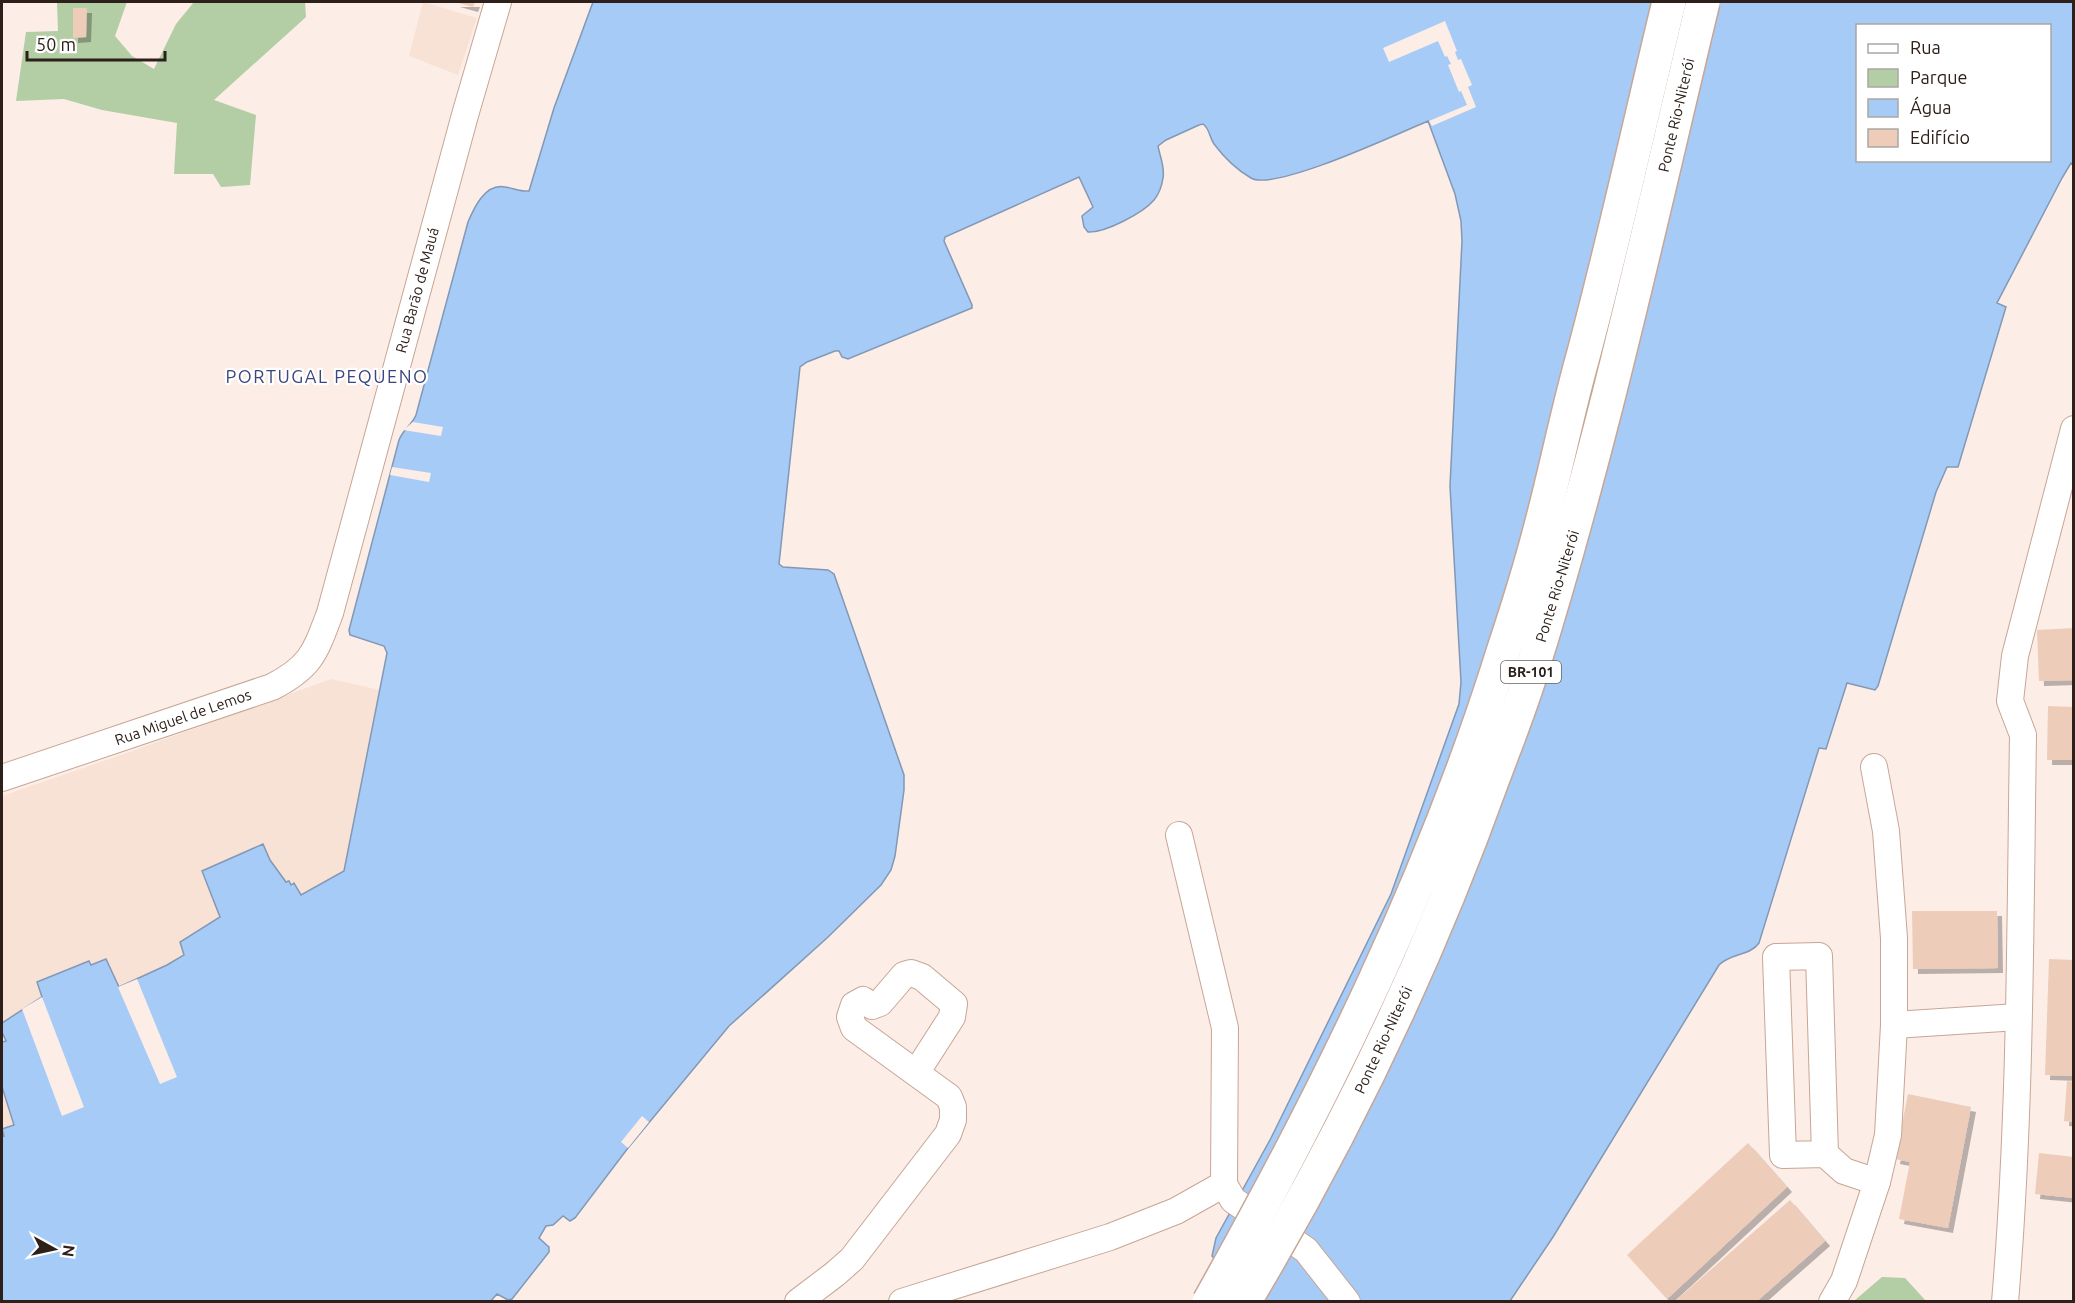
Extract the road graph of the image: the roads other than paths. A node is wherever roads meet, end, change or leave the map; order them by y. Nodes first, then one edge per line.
1 (498, 2) edge
2 (1669, 2) edge
3 (1703, 2) edge
4 (2073, 429) edge
5 (330, 613) joint
6 (1874, 767) dead end
7 (2, 778) edge
8 (1179, 835) dead end
9 (2018, 1017) junction
10 (1894, 1024) junction
11 (916, 1073) dead end
12 (1825, 1154) junction
13 (1877, 1182) junction
14 (1229, 1192) junction
15 (798, 1302) edge
16 (902, 1302) edge
17 (1209, 1302) edge
18 (1244, 1302) edge
19 (1347, 1302) edge
20 (1832, 1302) edge
21 (2005, 1302) edge

1 - 5 street, Rua Barão de Mauá
2 - 17 highway, BR-101, bridge
3 - 18 highway, Ponte Rio-Niterói / BR-101, bridge
4 - 9 street
5 - 7 street, Rua Miguel de Lemos
6 - 10 street
8 - 14 street
9 - 10 street
9 - 21 street
10 - 13 street
11 - 15 street
12 - 12 street
12 - 13 street
13 - 20 street
14 - 16 street
14 - 19 street, bridge

